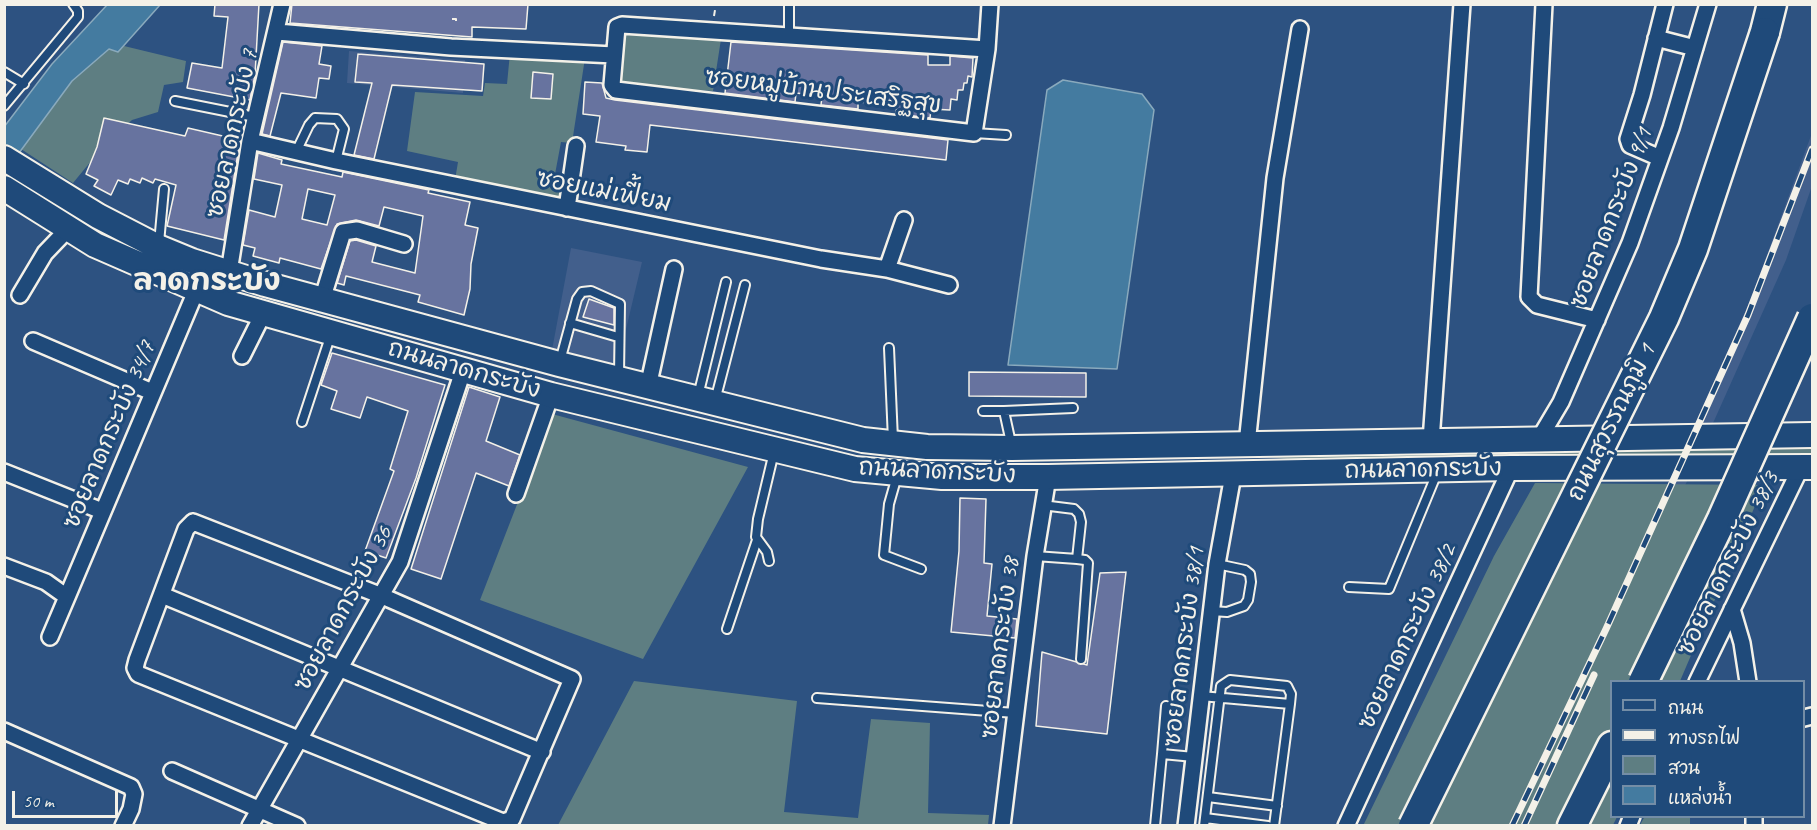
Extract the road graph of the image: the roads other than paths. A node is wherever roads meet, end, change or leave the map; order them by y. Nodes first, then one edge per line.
1 (74, 4) edge
2 (282, 4) edge
3 (789, 4) edge
4 (990, 4) edge
5 (1462, 4) edge
6 (1544, 4) edge
7 (1665, 4) edge
8 (1708, 4) edge
9 (1772, 4) edge
10 (1300, 29) dead end
11 (278, 32) junction
12 (789, 34) junction
13 (1656, 38) junction
14 (987, 48) junction
15 (1695, 48) junction
16 (614, 55) junction
17 (4, 72) edge
18 (24, 84) junction
19 (174, 101) dead end
20 (4, 106) edge
21 (255, 117) junction
22 (974, 133) junction
23 (1006, 135) dead end
24 (250, 141) junction
25 (576, 146) dead end
26 (296, 152) junction
27 (4, 158) edge
28 (1660, 158) junction
29 (336, 161) junction
30 (4, 188) edge
31 (164, 189) dead end
32 (567, 208) junction
33 (904, 220) dead end
34 (62, 224) junction
35 (404, 244) dead end
36 (158, 247) junction
37 (887, 268) junction
38 (674, 269) dead end
39 (229, 272) junction
40 (726, 282) dead end
41 (745, 285) dead end
42 (949, 285) dead end
43 (196, 291) junction
44 (20, 295) dead end
45 (322, 300) junction
46 (263, 314) junction
47 (1812, 318) edge
48 (1597, 320) junction
49 (570, 323) junction
50 (332, 333) junction
51 (618, 337) junction
52 (474, 340) junction
53 (33, 341) dead end
54 (889, 348) dead end
55 (242, 356) dead end
56 (559, 364) junction
57 (464, 368) junction
58 (620, 379) junction
59 (648, 387) junction
60 (152, 392) junction
61 (551, 395) junction
62 (705, 402) junction
63 (1073, 408) dead end
64 (983, 411) dead end
65 (1004, 411) junction
66 (302, 422) dead end
67 (1812, 435) edge
68 (1539, 439) junction
69 (1431, 441) junction
70 (1247, 444) junction
71 (894, 445) junction
72 (1105, 445) junction
73 (1012, 448) junction
74 (775, 451) junction
75 (1807, 467) edge
76 (1511, 468) junction
77 (1438, 469) junction
78 (4, 472) edge
79 (897, 475) junction
80 (1107, 475) junction
81 (1233, 475) junction
82 (1048, 477) junction
83 (516, 494) dead end
84 (1042, 505) junction
85 (102, 511) junction
86 (757, 540) junction
87 (1035, 556) junction
88 (1077, 559) junction
89 (769, 561) dead end
90 (1217, 564) junction
91 (4, 566) edge
92 (921, 569) dead end
93 (1349, 587) dead end
94 (162, 595) junction
95 (382, 596) junction
96 (67, 597) junction
97 (1732, 609) junction
98 (1211, 611) junction
99 (727, 629) dead end
100 (50, 637) dead end
101 (1081, 659) dead end
102 (340, 668) junction
103 (1643, 680) edge
104 (1697, 680) edge
105 (1748, 680) edge
106 (1201, 696) junction
107 (817, 698) dead end
108 (1219, 698) junction
109 (1290, 704) junction
110 (1166, 706) dead end
111 (1015, 713) junction
112 (4, 731) edge
113 (300, 739) junction
114 (1610, 748) edge
115 (543, 752) junction
116 (1162, 754) junction
117 (1194, 757) junction
118 (172, 771) dead end
119 (1208, 797) junction
120 (1277, 806) junction
121 (259, 810) junction
122 (1204, 822) edge
123 (123, 825) edge
124 (250, 825) edge
125 (297, 825) edge
126 (1002, 825) edge
127 (1155, 825) edge
128 (1186, 825) edge
129 (1268, 825) edge
130 (1274, 825) edge
131 (1346, 825) edge
132 (1413, 825) edge
133 (1572, 825) edge

1 - 18 lane
2 - 11 street, ซอยลาดกระบัง 7
3 - 12 lane
4 - 14 street
5 - 69 street
6 - 48 street
7 - 13 street
8 - 15 street, ซอยลาดกระบัง 9/1
9 - 132 highway, ถนนสุวรรณภูมิ 1, bridge
10 - 70 street
11 - 16 street
11 - 21 street, ซอยลาดกระบัง 7
12 - 14 street, ซอยหมู่บ้านประเสริฐสุข
12 - 16 street, ซอยหมู่บ้านประเสริฐสุข
13 - 15 street
13 - 28 street
14 - 22 street
15 - 28 street, ซอยลาดกระบัง 9/1
16 - 22 street, ซอยหมู่บ้านประเสริฐสุข
17 - 18 lane
18 - 20 lane
19 - 21 lane
21 - 24 street, ซอยลาดกระบัง 7
22 - 23 lane
24 - 26 street, ซอยแม่เฟี้ยม
24 - 39 street, ซอยลาดกระบัง 7
25 - 32 street
26 - 29 street, ซอยแม่เฟี้ยม
26 - 29 lane
27 - 36 main road, ถนนลาดกระบัง
28 - 48 street, ซอยลาดกระบัง 9/1
29 - 32 street, ซอยแม่เฟี้ยม
30 - 34 main road, ถนนลาดกระบัง
31 - 36 lane
32 - 37 street, ซอยแม่เฟี้ยม
33 - 37 street
34 - 43 main road, ถนนลาดกระบัง
34 - 44 street
35 - 45 street
36 - 39 main road, ถนนลาดกระบัง
37 - 42 street, ซอยแม่เฟี้ยม
38 - 59 street
39 - 45 main road, ถนนลาดกระบัง
40 - 62 lane
41 - 62 lane
43 - 46 main road, ถนนลาดกระบัง
43 - 60 street, ซอยลาดกระบัง 34/7
45 - 52 main road, ถนนลาดกระบัง
46 - 50 main road, ถนนลาดกระบัง
46 - 55 street
47 - 103 highway, bridge
48 - 68 street, ซอยลาดกระบัง 9/1
49 - 51 lane
49 - 51 lane
49 - 56 lane
50 - 57 main road, ถนนลาดกระบัง
50 - 66 lane
51 - 58 lane
52 - 56 main road, ถนนลาดกระบัง
52 - 57 main road
53 - 60 street
54 - 71 lane
56 - 58 main road, ถนนลาดกระบัง
57 - 61 main road, ถนนลาดกระบัง
57 - 95 street, ซอยลาดกระบัง 36
58 - 59 main road, ถนนลาดกระบัง
59 - 62 main road, ถนนลาดกระบัง
60 - 85 street, ซอยลาดกระบัง 34/7
61 - 74 main road, ถนนลาดกระบัง
61 - 83 street
62 - 71 main road, ถนนลาดกระบัง
63 - 65 lane
64 - 65 lane
65 - 73 lane
67 - 68 main road, ถนนลาดกระบัง
68 - 69 main road, ถนนลาดกระบัง
69 - 70 main road, ถนนลาดกระบัง
70 - 72 main road, ถนนลาดกระบัง
71 - 73 main road, ถนนลาดกระบัง
72 - 73 main road, ถนนลาดกระบัง
72 - 80 main road
74 - 79 main road, ถนนลาดกระบัง
74 - 86 lane
75 - 76 main road, ถนนลาดกระบัง
75 - 97 street, ซอยลาดกระบัง 38/3
76 - 77 main road, ถนนลาดกระบัง
76 - 131 street, ซอยลาดกระบัง 38/2
77 - 81 main road, ถนนลาดกระบัง
77 - 93 lane
78 - 85 street
79 - 82 main road, ถนนลาดกระบัง
79 - 92 lane
80 - 81 main road, ถนนลาดกระบัง
80 - 82 main road, ถนนลาดกระบัง
81 - 90 street, ซอยลาดกระบัง 38/1
82 - 84 street, ซอยลาดกระบัง 38
84 - 87 street, ซอยลาดกระบัง 38
84 - 88 lane
85 - 96 street, ซอยลาดกระบัง 34/7
86 - 89 lane
86 - 99 lane
87 - 88 lane
87 - 111 street, ซอยลาดกระบัง 38
88 - 101 lane
90 - 98 street, ซอยลาดกระบัง 38/1
90 - 98 lane
91 - 96 street
94 - 95 street
94 - 102 street
94 - 113 street
95 - 102 street, ซอยลาดกระบัง 36
95 - 115 street
96 - 100 street, ซอยลาดกระบัง 34/7
97 - 104 street, ซอยลาดกระบัง 38/3
97 - 105 street
98 - 106 street, ซอยลาดกระบัง 38/1
102 - 113 street, ซอยลาดกระบัง 36
102 - 115 street
106 - 108 lane
106 - 117 street, ซอยลาดกระบัง 38/1
107 - 111 lane
108 - 109 lane
108 - 109 lane
108 - 119 lane
109 - 120 lane
110 - 116 lane
111 - 126 street, ซอยลาดกระบัง 38
112 - 123 street
113 - 115 street
113 - 121 street, ซอยลาดกระบัง 36
114 - 133 highway
116 - 117 lane
116 - 127 lane
117 - 128 street, ซอยลาดกระบัง 38/1
118 - 121 street
119 - 120 lane
119 - 122 lane
120 - 130 lane
121 - 124 street, ซอยลาดกระบัง 36
121 - 125 street
122 - 129 lane

